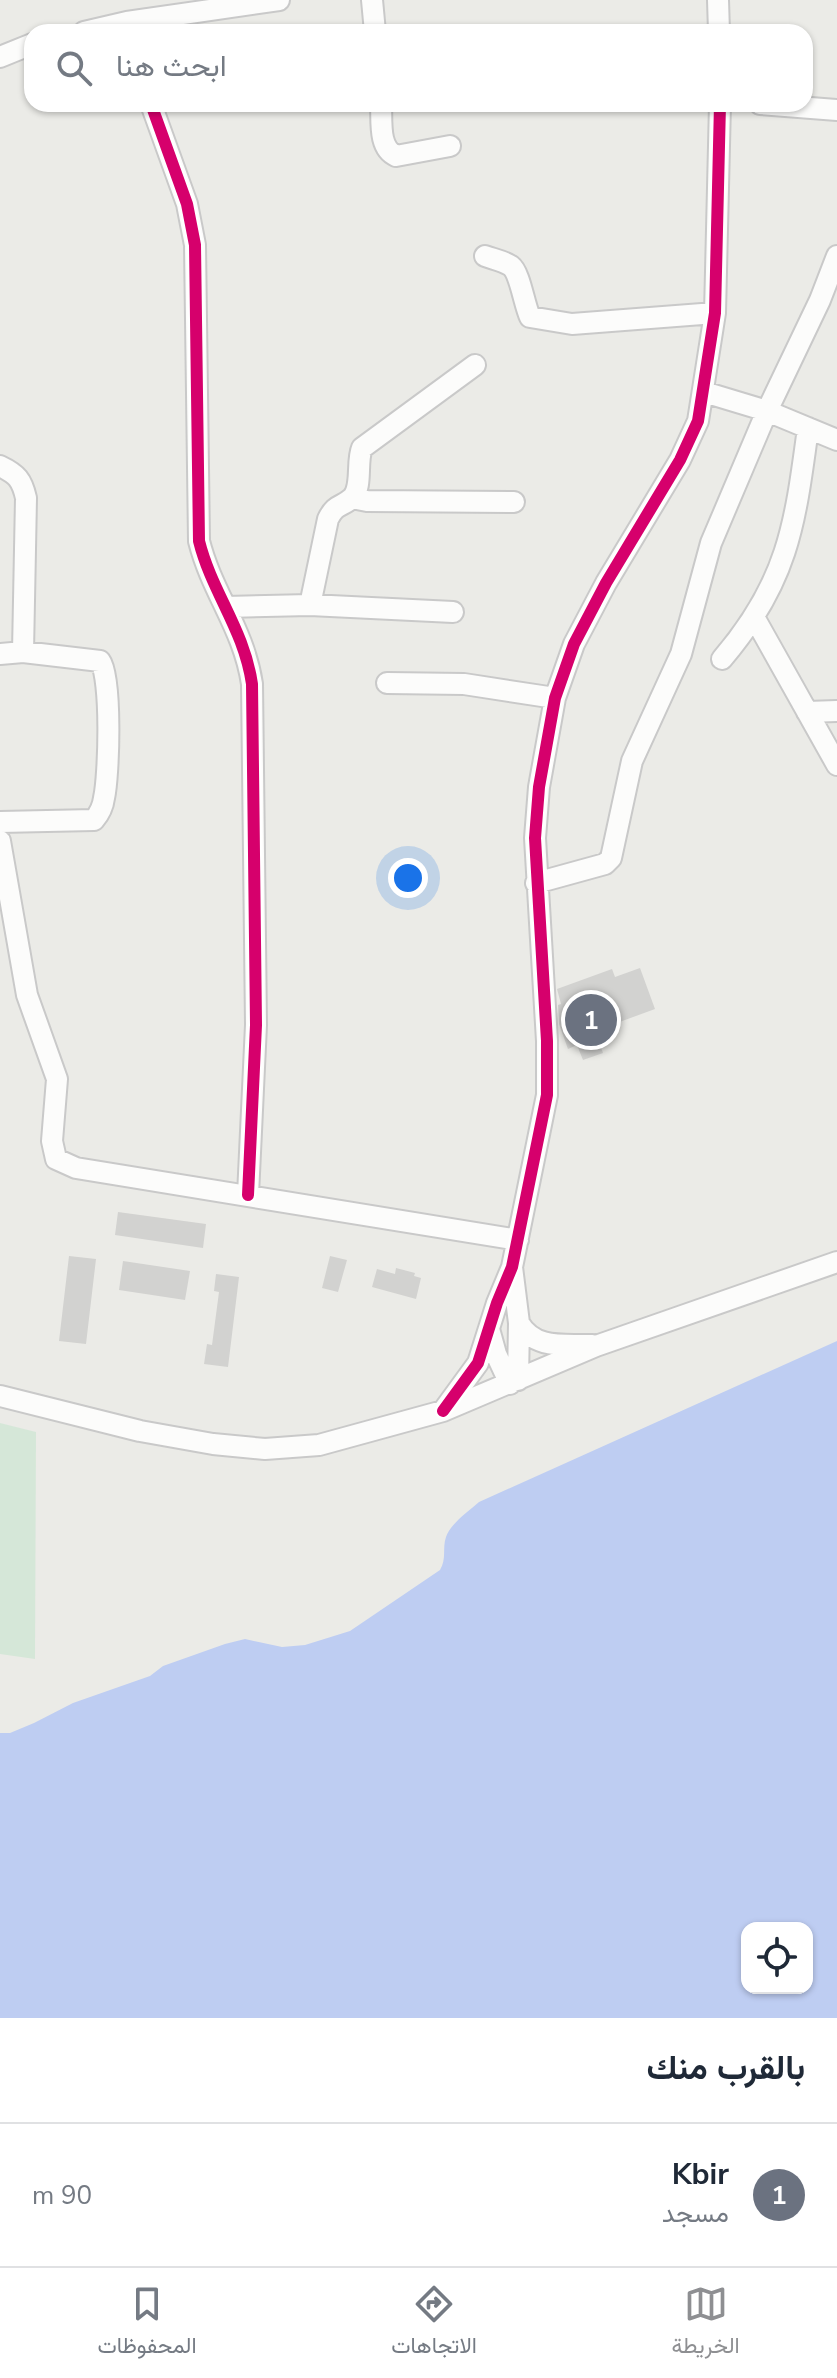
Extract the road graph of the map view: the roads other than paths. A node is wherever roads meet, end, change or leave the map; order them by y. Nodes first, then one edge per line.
1 (279, 0) edge
2 (372, 0) edge
3 (718, 0) edge
4 (145, 24) edge
5 (374, 24) edge
6 (719, 24) edge
7 (24, 47) edge
8 (0, 57) edge
9 (813, 108) edge
10 (837, 110) edge
11 (154, 112) edge
12 (382, 112) edge
13 (720, 112) edge
14 (450, 146) dead end
15 (485, 256) dead end
16 (837, 256) edge
17 (715, 313) junction
18 (475, 365) dead end
19 (704, 392) junction
20 (767, 411) junction
21 (808, 428) junction
22 (837, 440) edge
23 (0, 466) edge
24 (352, 498) junction
25 (514, 502) dead end
26 (310, 605) junction
27 (226, 607) junction
28 (453, 612) dead end
29 (754, 617) junction
30 (23, 652) junction
31 (0, 654) edge
32 (722, 659) dead end
33 (387, 683) dead end
34 (555, 698) junction
35 (837, 711) edge
36 (807, 712) junction
37 (837, 765) edge
38 (0, 822) edge
39 (0, 841) edge
40 (536, 883) junction
41 (248, 1195) junction
42 (518, 1240) junction
43 (837, 1262) edge
44 (512, 1267) junction
45 (519, 1323) junction
46 (489, 1329) junction
47 (596, 1346) junction
48 (514, 1382) junction
49 (0, 1396) edge
50 (443, 1411) junction

1 - 4 street
2 - 5 street
3 - 6 street
7 - 8 street
9 - 10 street
11 - 27 street
12 - 14 street
13 - 17 street
15 - 17 street
16 - 20 street
17 - 19 street
18 - 24 street
19 - 20 street
19 - 34 street
20 - 21 street
20 - 40 street
21 - 22 street
21 - 29 street
23 - 30 street
24 - 25 street
24 - 26 street
26 - 27 street
26 - 28 street
27 - 41 street
29 - 32 street
29 - 36 street
30 - 31 street
30 - 38 street
33 - 34 street
34 - 40 street
35 - 36 street
36 - 37 street
39 - 41 street
40 - 42 street
41 - 42 street
42 - 44 street
43 - 47 street
44 - 45 street
44 - 46 street
45 - 47 street
45 - 48 street
46 - 48 street
46 - 50 street
47 - 48 street
48 - 50 street
49 - 50 street

